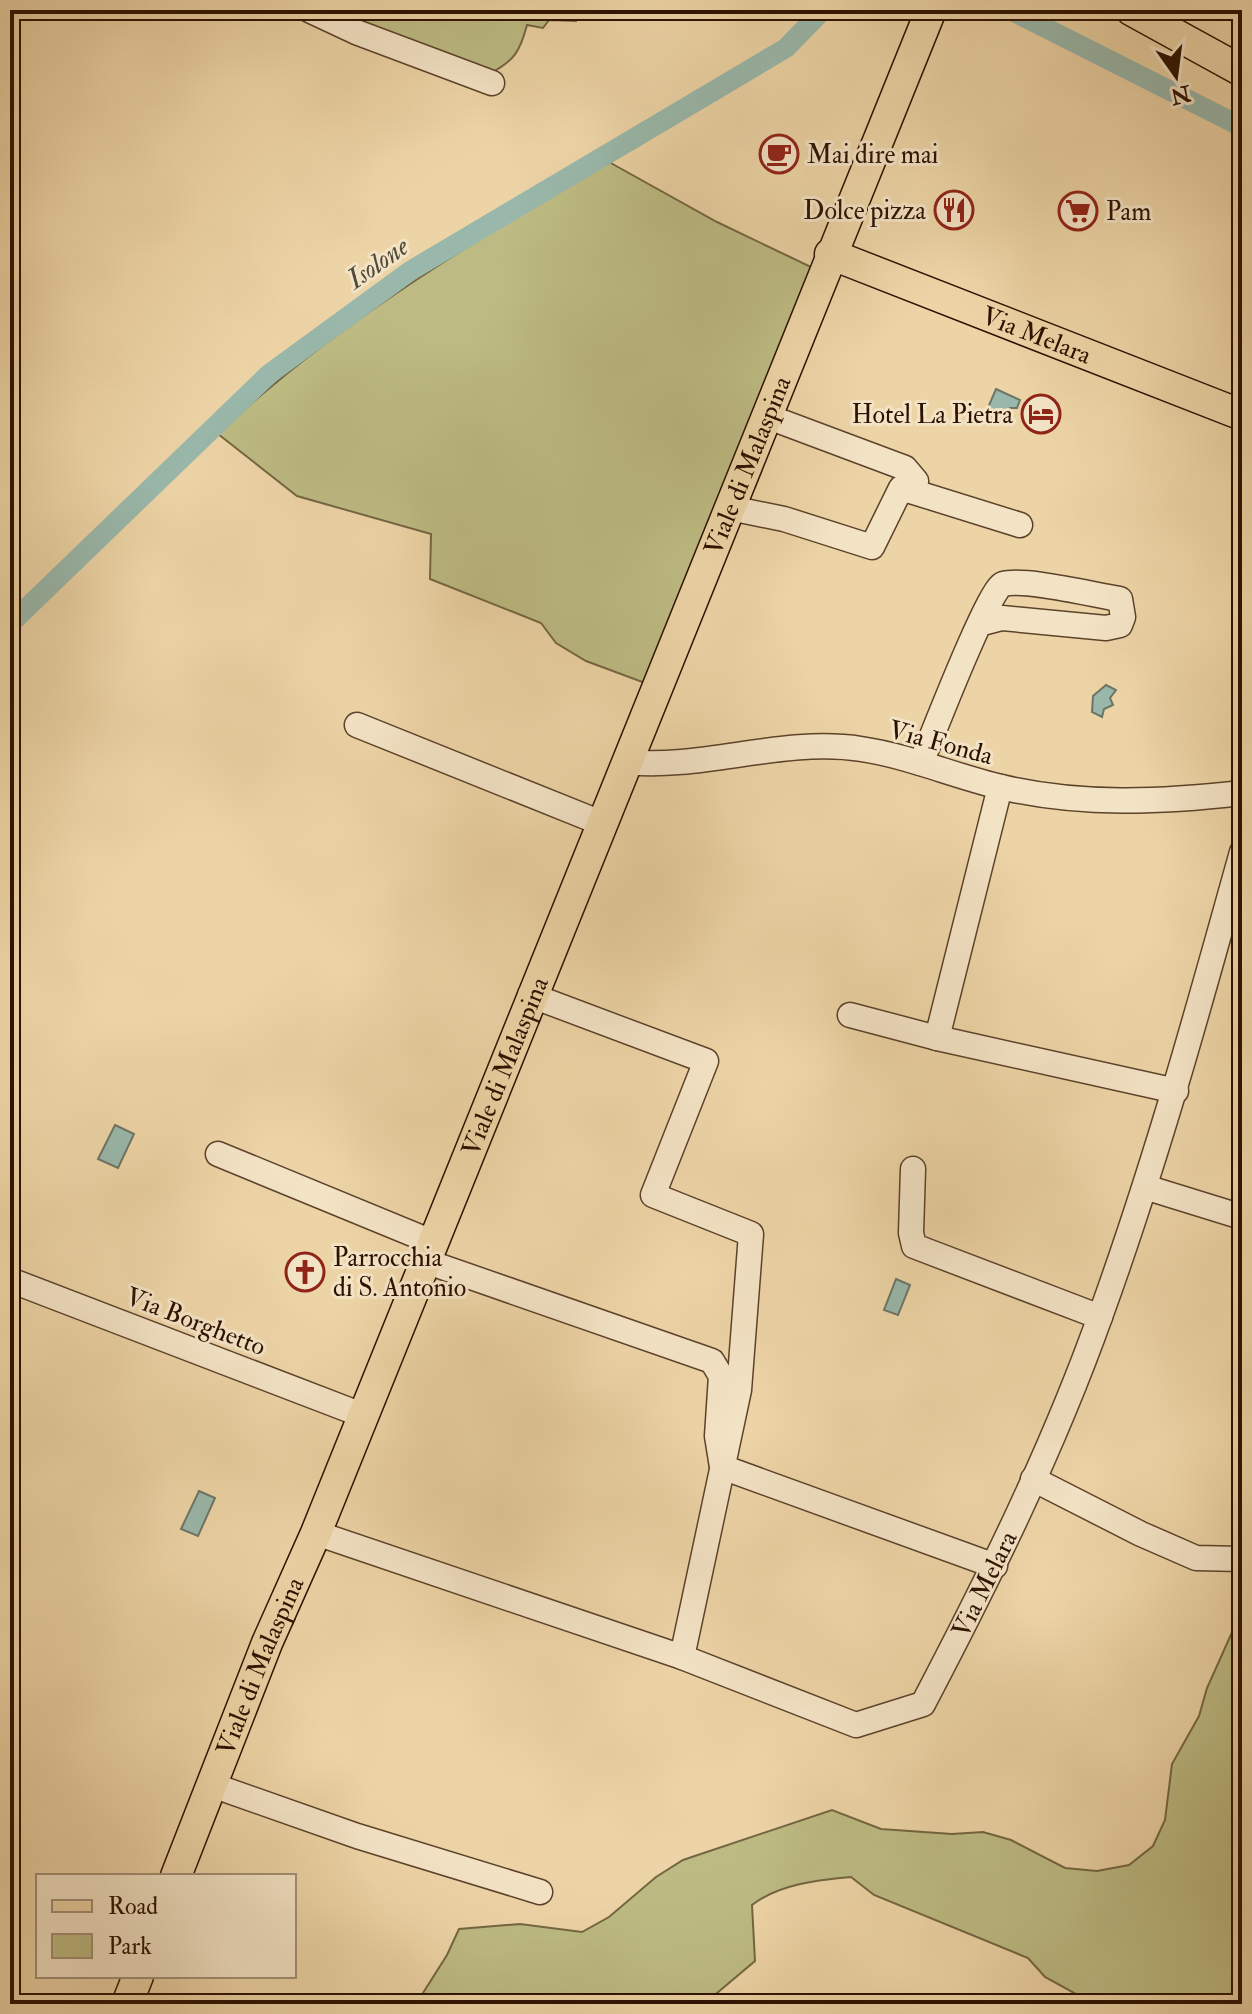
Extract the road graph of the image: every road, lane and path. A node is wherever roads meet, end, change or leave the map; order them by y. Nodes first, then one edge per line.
1 (309, 10) edge
2 (931, 10) edge
3 (1131, 10) edge
4 (1242, 71) edge
5 (492, 83) dead end
6 (830, 254) junction
7 (1242, 415) edge
8 (766, 416) junction
9 (912, 491) junction
10 (730, 508) junction
11 (1020, 525) dead end
12 (979, 624) junction
13 (357, 725) dead end
14 (626, 762) junction
15 (921, 763) junction
16 (1000, 787) junction
17 (1242, 793) edge
18 (601, 823) junction
19 (1242, 852) edge
20 (530, 995) junction
21 (850, 1015) dead end
22 (937, 1038) junction
23 (1176, 1091) junction
24 (218, 1154) dead end
25 (913, 1169) dead end
26 (1145, 1187) junction
27 (1242, 1217) edge
28 (429, 1251) junction
29 (10, 1280) edge
30 (1100, 1317) junction
31 (362, 1415) junction
32 (722, 1467) junction
33 (1033, 1479) junction
34 (316, 1533) junction
35 (1242, 1559) edge
36 (995, 1566) junction
37 (682, 1657) junction
38 (212, 1785) junction
39 (177, 1874) edge
40 (540, 1892) dead end
41 (137, 1978) edge
42 (127, 2004) edge

1 - 5 street
2 - 6 main road, Viale di Malaspina
3 - 4 main road
6 - 7 main road, Via Melara
6 - 8 main road, Viale di Malaspina
8 - 9 street
8 - 10 main road, Viale di Malaspina
9 - 10 street
9 - 11 street
10 - 14 main road, Viale di Malaspina
12 - 12 street
12 - 15 street
13 - 18 street
14 - 15 street, Via Fonda
14 - 18 main road, Viale di Malaspina
15 - 16 street, Via Fonda
16 - 17 street, Via Fonda
16 - 22 street
18 - 20 main road, Viale di Malaspina
19 - 23 street, Via Melara
20 - 28 main road, Viale di Malaspina
20 - 32 street
21 - 22 street
22 - 23 street
23 - 26 street, Via Melara
24 - 28 street
25 - 30 street
26 - 27 street
26 - 30 street, Via Melara
28 - 31 main road, Viale di Malaspina
28 - 32 street
29 - 31 street, Via Borghetto
30 - 33 street, Via Melara
31 - 34 main road, Viale di Malaspina
32 - 36 street
32 - 37 street
33 - 35 street
33 - 36 street, Via Melara
34 - 37 street, Via Melara
34 - 38 main road, Viale di Malaspina
36 - 37 street, Via Melara
38 - 39 main road, Viale di Malaspina
38 - 40 street
41 - 42 main road

